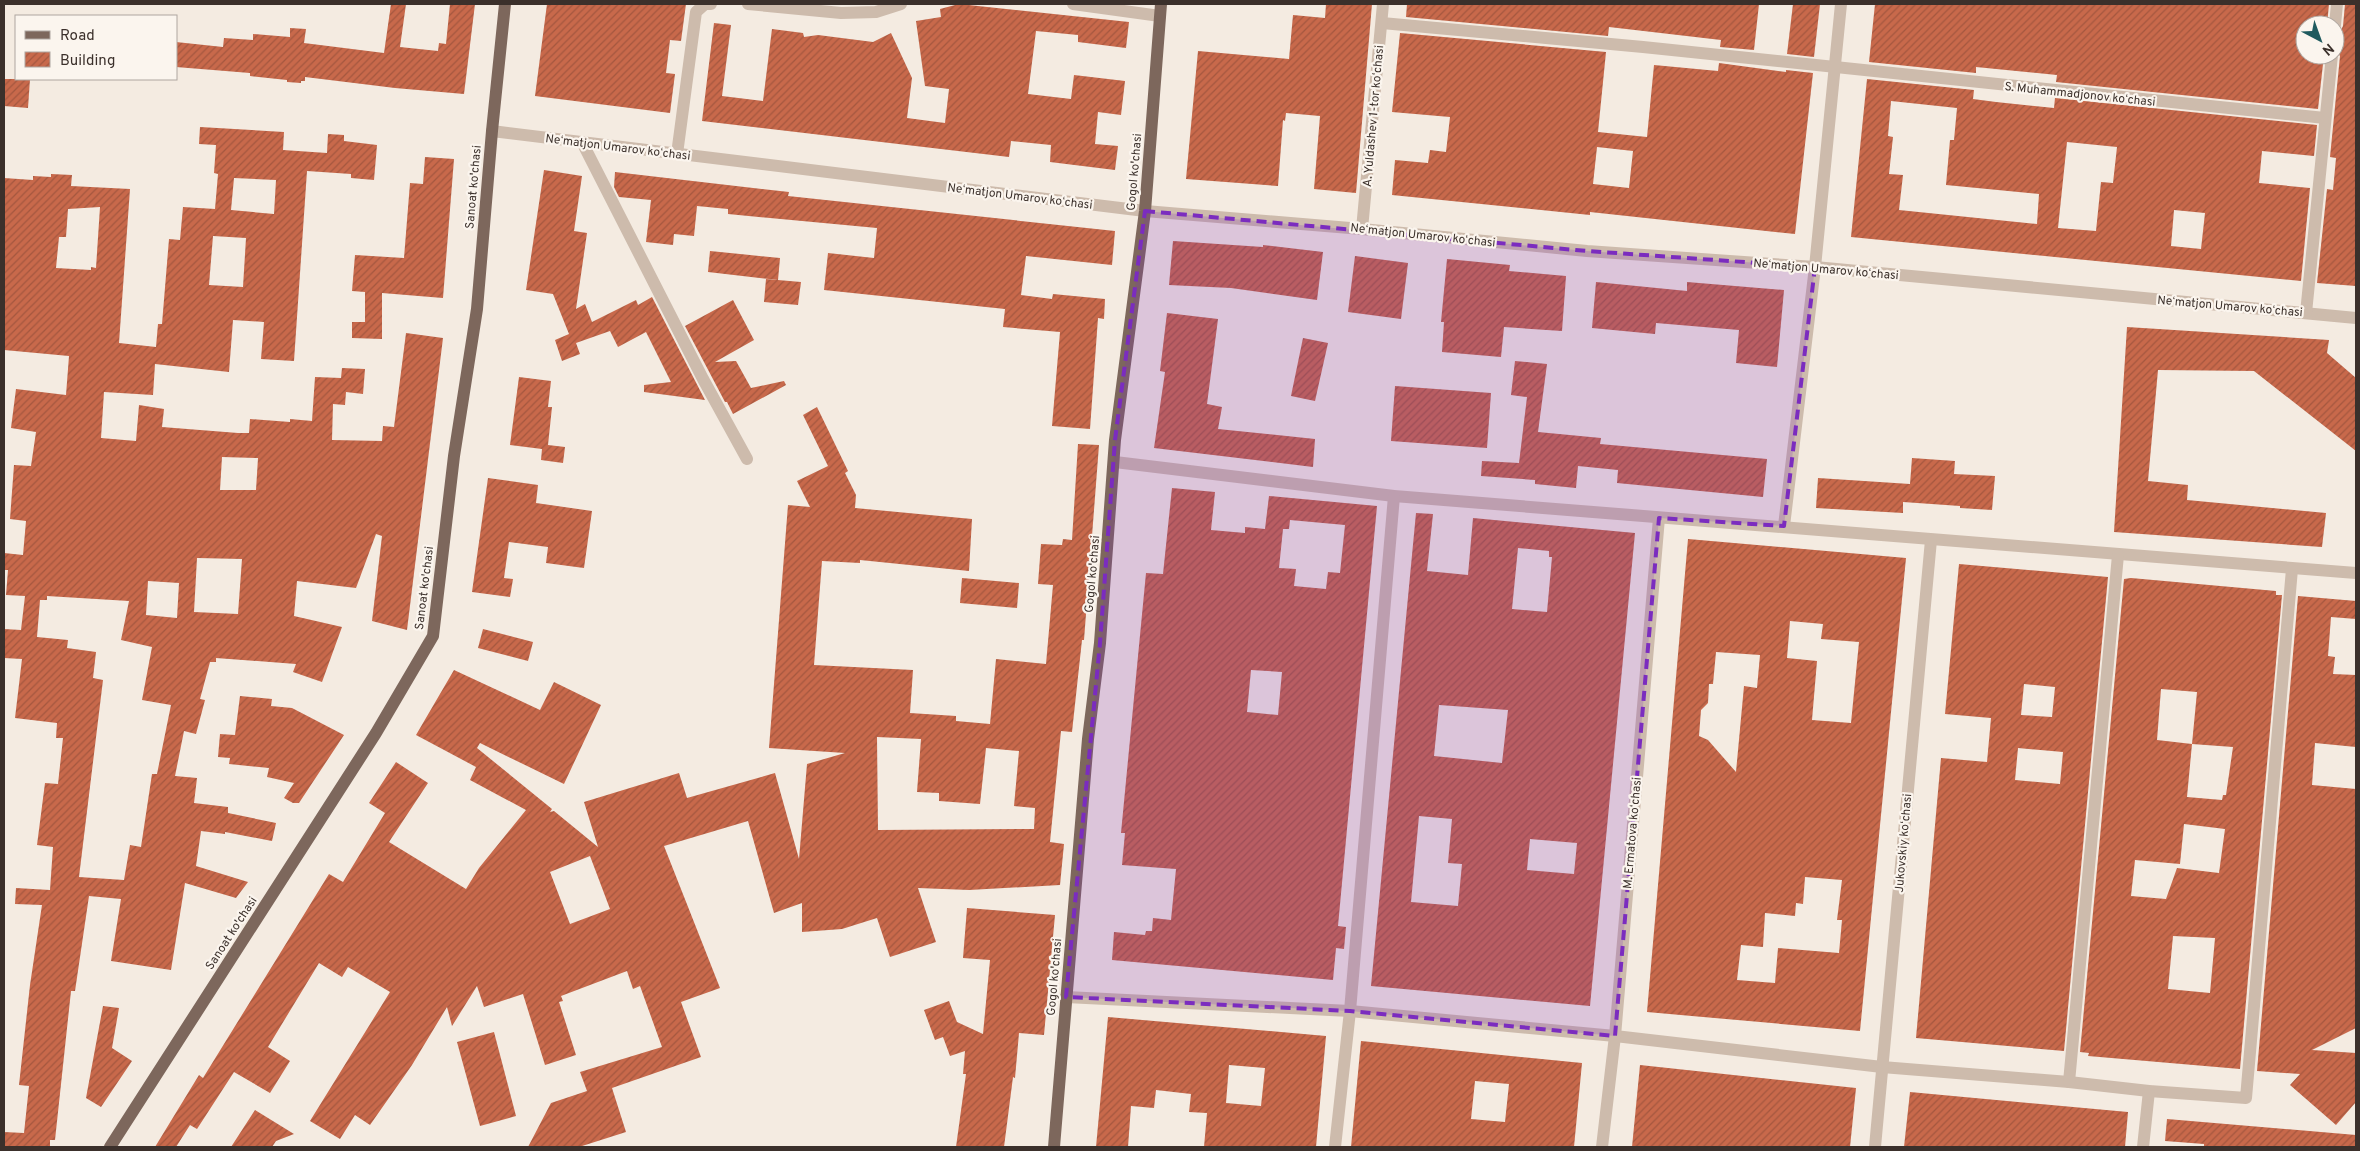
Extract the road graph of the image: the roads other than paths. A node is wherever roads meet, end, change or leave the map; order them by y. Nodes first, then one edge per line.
1 (506, 4) edge
2 (711, 4) edge
3 (748, 4) edge
4 (901, 4) edge
5 (1073, 4) edge
6 (1383, 4) edge
7 (1841, 4) edge
8 (1160, 10) edge
9 (1382, 23) junction
10 (2331, 65) edge
11 (1835, 69) junction
12 (2325, 118) junction
13 (492, 131) junction
14 (582, 142) junction
15 (677, 154) junction
16 (1145, 211) junction
17 (1362, 229) junction
18 (1815, 267) junction
19 (2306, 313) junction
20 (2356, 318) edge
21 (747, 459) dead end
22 (1115, 462) junction
23 (1394, 496) junction
24 (1660, 518) junction
25 (1784, 526) junction
26 (1931, 540) junction
27 (2118, 555) junction
28 (2292, 568) junction
29 (2356, 574) edge
30 (1066, 997) junction
31 (1350, 1011) junction
32 (1615, 1036) junction
33 (1882, 1067) junction
34 (2069, 1082) junction
35 (2149, 1091) junction
36 (110, 1147) edge
37 (1054, 1147) edge
38 (1335, 1147) edge
39 (1602, 1147) edge
40 (1874, 1147) edge
41 (2143, 1147) edge

1 - 13 main road, Sanoat ko'chasi
2 - 15 street
3 - 4 street
5 - 8 street
6 - 9 street, A. Yuldashev 1-tor koʻchasi
7 - 11 street
8 - 16 main road, Gogol ko'chasi
9 - 11 street, S. Muhammadjonov koʻchasi
9 - 17 street, A. Yuldashev 1-tor koʻchasi
10 - 12 street
11 - 12 street, S. Muhammadjonov koʻchasi
11 - 18 street
12 - 19 street
13 - 14 street, Neʻmatjon Umarov koʻchasi
13 - 36 main road, Sanoat ko'chasi
14 - 15 street, Neʻmatjon Umarov koʻchasi
14 - 21 street
15 - 16 street, Neʻmatjon Umarov koʻchasi
16 - 17 street, Neʻmatjon Umarov koʻchasi
16 - 22 main road, Gogol ko'chasi
17 - 18 street, Neʻmatjon Umarov koʻchasi
18 - 19 street, Neʻmatjon Umarov koʻchasi
18 - 25 street
19 - 20 street, Neʻmatjon Umarov koʻchasi
22 - 23 street
22 - 30 main road, Gogol ko'chasi
23 - 24 street
23 - 31 street
24 - 25 street
24 - 32 street, M. Ermatova koʻchasi
25 - 26 street
26 - 27 street
26 - 33 street, Jukovskiy koʻchasi
27 - 28 street
27 - 34 street
28 - 29 street
28 - 35 street
30 - 31 street
30 - 37 main road, Gogol ko'chasi
31 - 32 street
31 - 38 street
32 - 33 street
32 - 39 street, M. Ermatova koʻchasi
33 - 34 street
33 - 40 street, Jukovskiy koʻchasi
34 - 35 street
35 - 41 street

